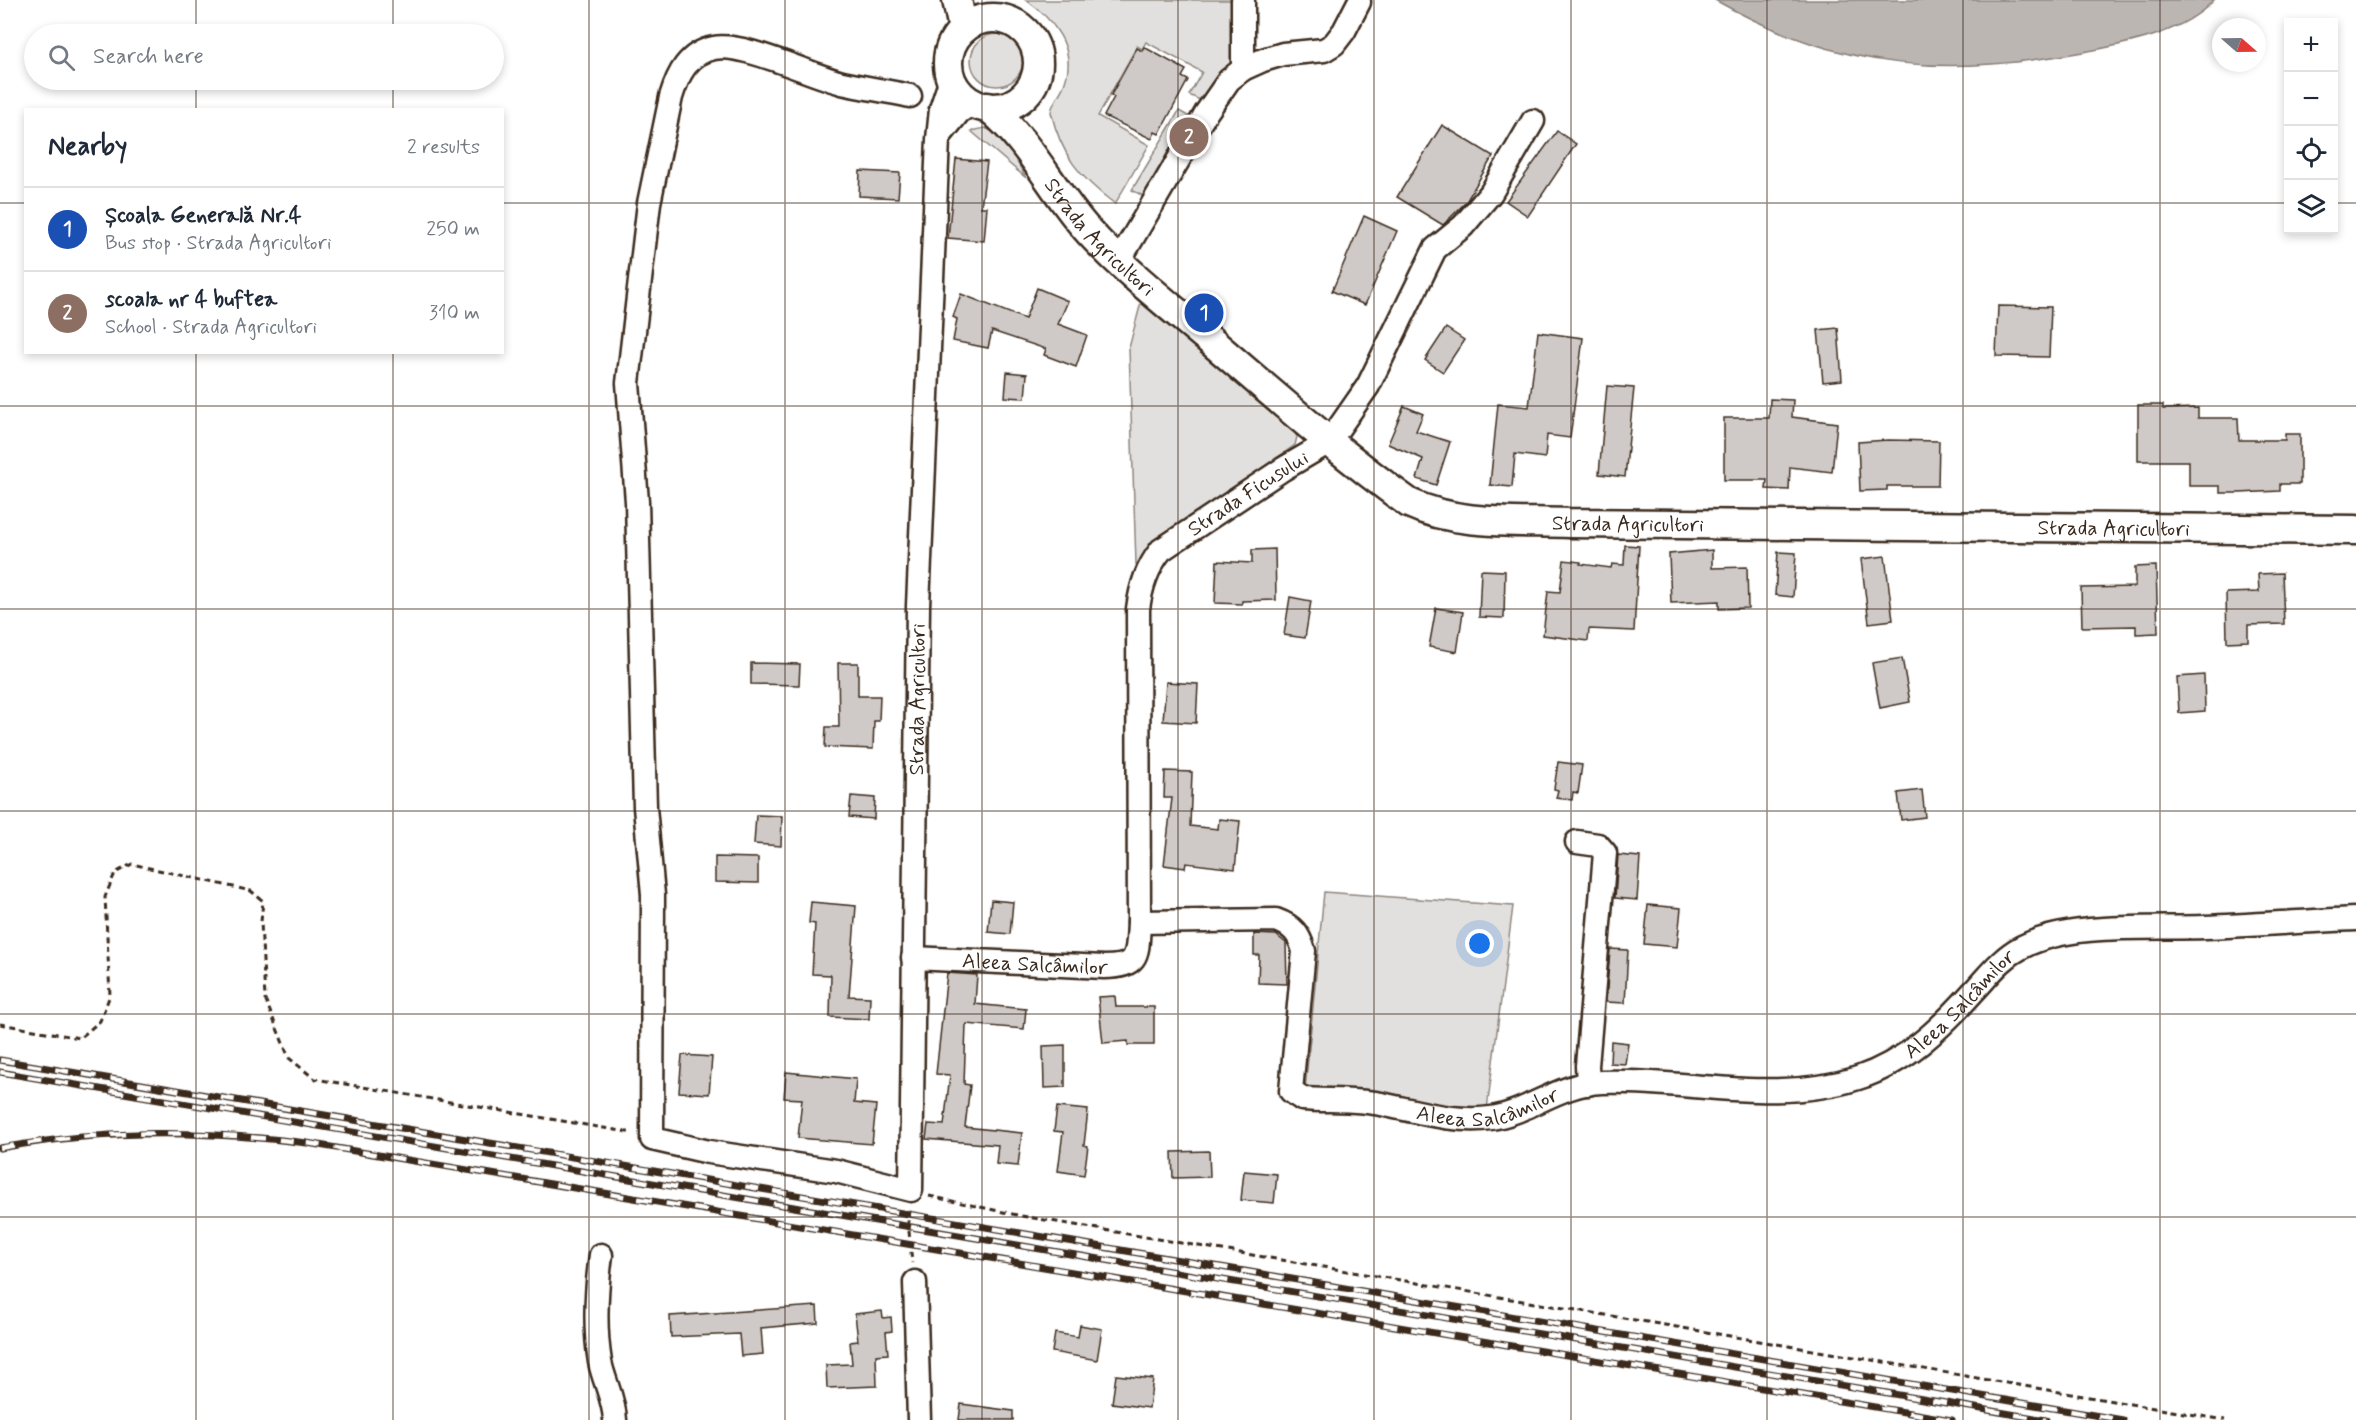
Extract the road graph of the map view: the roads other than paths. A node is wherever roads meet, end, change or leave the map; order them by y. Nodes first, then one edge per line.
1 (957, 0) edge
2 (1243, 0) edge
3 (1359, 2) dead end
4 (994, 9) edge
5 (963, 29) junction
6 (1243, 69) junction
7 (951, 79) junction
8 (1026, 94) junction
9 (910, 96) dead end
10 (980, 105) junction
11 (1533, 121) dead end
12 (938, 139) junction
13 (1038, 161) junction
14 (1119, 261) junction
15 (1329, 442) junction
16 (2356, 530) edge
17 (1577, 842) dead end
18 (2356, 919) edge
19 (1139, 922) junction
20 (913, 958) junction
21 (1588, 1084) junction
22 (601, 1255) dead end
23 (915, 1282) road end
24 (615, 1420) edge
25 (919, 1420) edge

1 - 5 main road
2 - 6 street
3 - 6 street
4 - 5 main road
4 - 8 main road
5 - 7 main road
6 - 14 street
7 - 10 main road
7 - 12 street, Strada Agricultori
8 - 10 main road
8 - 13 main road, Strada Agricultori
9 - 20 street, Strada Agricultori
10 - 12 street
10 - 13 main road, Strada Agricultori
11 - 15 street, Strada Ficusului
12 - 20 street, Strada Agricultori
13 - 14 main road, Strada Agricultori
14 - 15 main road, Strada Agricultori
15 - 16 main road, Strada Agricultori
15 - 19 street, Strada Ficusului
17 - 21 street
18 - 21 street, Aleea Salcâmilor
19 - 20 street, Aleea Salcâmilor
19 - 21 street, Aleea Salcâmilor
22 - 24 street
23 - 25 street

